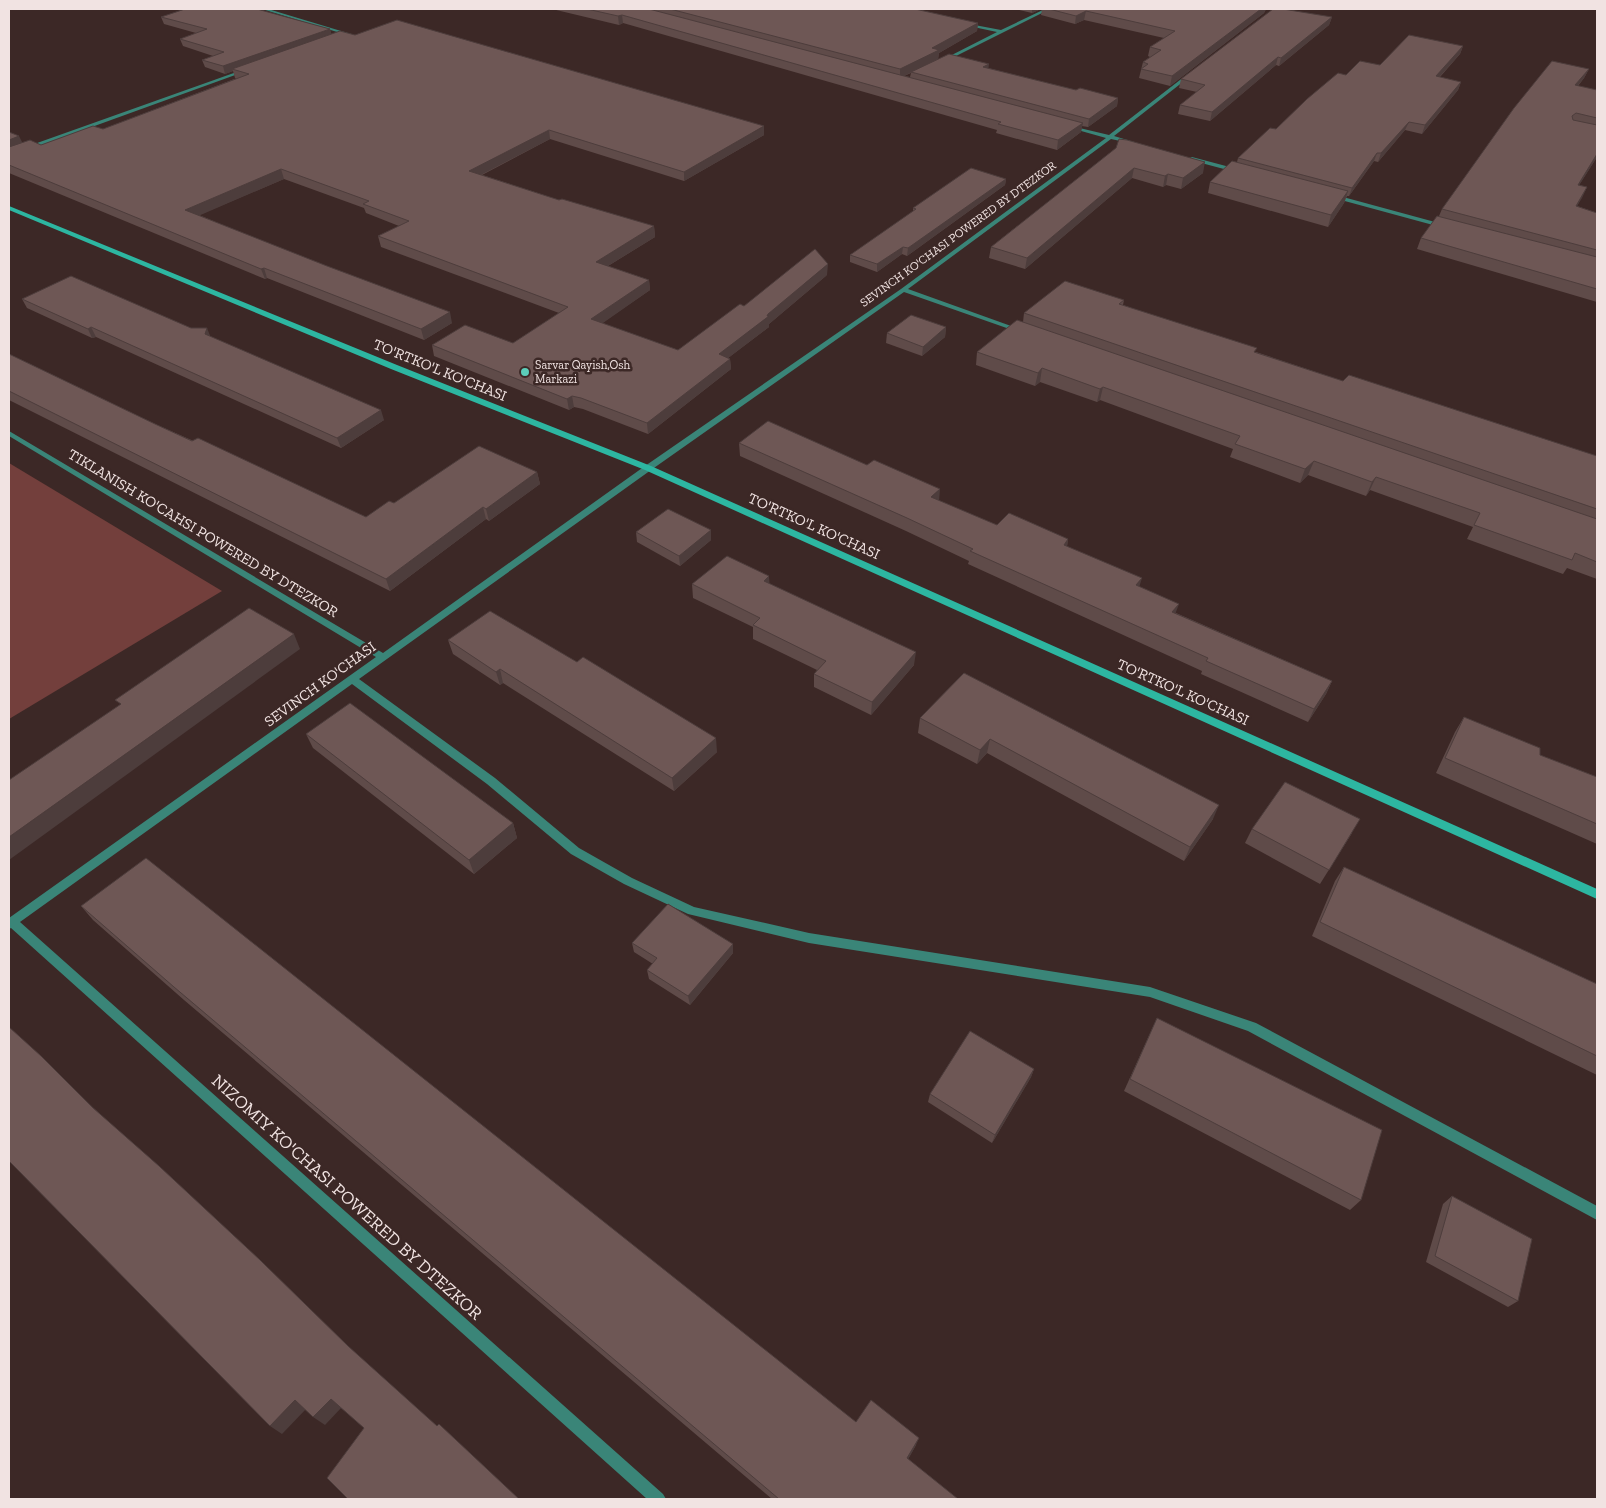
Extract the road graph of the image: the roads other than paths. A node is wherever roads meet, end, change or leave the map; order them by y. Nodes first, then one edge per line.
1 (264, 9) edge
2 (1048, 9) edge
3 (956, 21) edge
4 (1001, 32) junction
5 (340, 37) edge
6 (935, 65) edge
7 (252, 68) edge
8 (1196, 70) edge
9 (1062, 124) edge
10 (1110, 137) junction
11 (1138, 144) edge
12 (9, 155) edge
13 (1185, 157) edge
14 (1250, 174) edge
15 (1325, 194) edge
16 (9, 208) edge
17 (1448, 227) edge
18 (903, 290) junction
19 (1025, 332) edge
20 (9, 433) edge
21 (648, 468) junction
22 (383, 657) junction
23 (352, 679) junction
24 (1597, 894) edge
25 (10, 923) edge
26 (1597, 1213) edge
27 (658, 1499) edge

1 - 5 street
2 - 4 street
3 - 4 street
4 - 6 street
7 - 12 street
8 - 10 street, SEVINCH KO'CHASI POWERED BY DTEZKOR
9 - 10 street
10 - 11 street
10 - 18 street, SEVINCH KO'CHASI POWERED BY DTEZKOR
13 - 14 street
15 - 17 street
16 - 21 street, TO'RTKO'L KO'CHASI
18 - 19 street
18 - 21 street, SEVINCH KO'CHASI POWERED BY DTEZKOR
20 - 22 street, TIKLANISH KO'CAHSI POWERED BY DTEZKOR
21 - 22 street, SEVINCH KO'CHASI
21 - 24 street, TO'RTKO'L KO'CHASI
22 - 23 street, SEVINCH KO'CHASI
23 - 25 street, SEVINCH KO'CHASI
23 - 26 street
25 - 27 street, NIZOMIY KO'CHASI POWERED BY DTEZKOR

